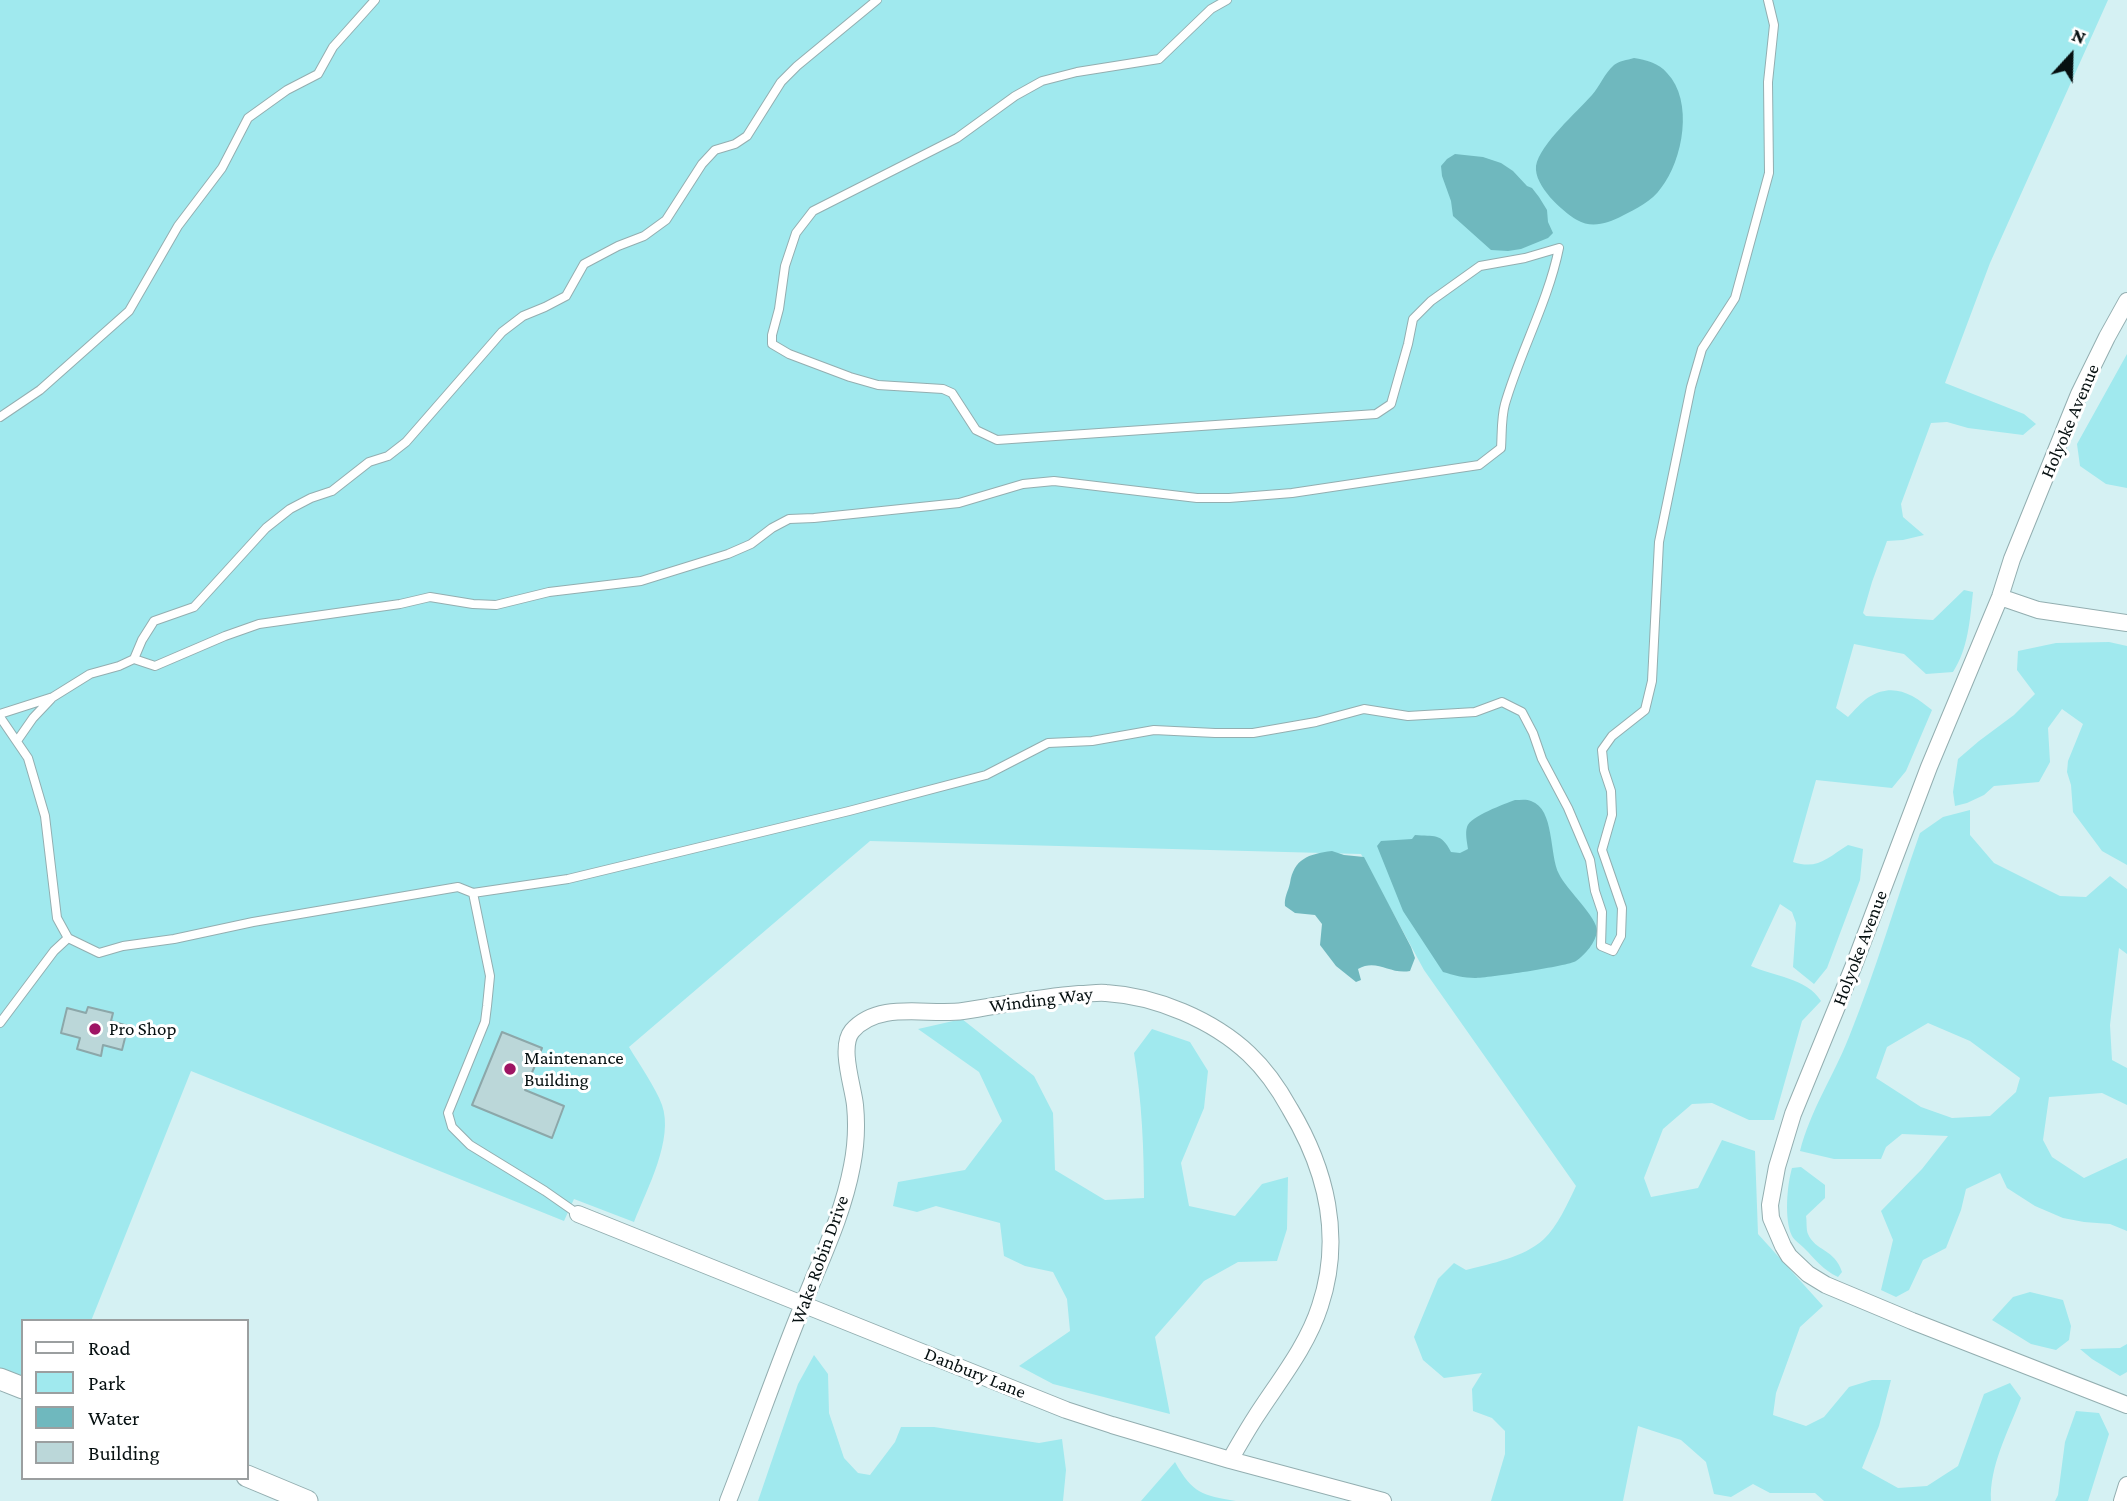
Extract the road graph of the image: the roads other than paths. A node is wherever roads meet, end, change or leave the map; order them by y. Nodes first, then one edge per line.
1 (375, 0) edge
2 (877, 0) edge
3 (1227, 0) edge
4 (1768, 0) edge
5 (2127, 301) edge
6 (0, 417) edge
7 (2000, 597) junction
8 (2127, 623) edge
9 (134, 659) junction
10 (53, 696) junction
11 (0, 715) edge
12 (17, 741) junction
13 (473, 893) junction
14 (68, 938) junction
15 (869, 1018) joint
16 (0, 1023) edge
17 (578, 1214) joint
18 (803, 1303) junction
19 (0, 1379) edge
20 (21, 1387) edge
21 (2127, 1405) edge
22 (1230, 1460) junction
23 (248, 1476) edge
24 (2127, 1485) edge
25 (307, 1501) edge
26 (728, 1501) edge
27 (1383, 1501) edge
28 (2122, 1501) edge

1 - 6 lane
2 - 9 lane
3 - 9 lane
4 - 13 lane
5 - 7 street, Holyoke Avenue
7 - 8 street
7 - 21 street, Holyoke Avenue
9 - 10 lane
10 - 11 lane
10 - 12 lane
11 - 12 lane
12 - 14 lane
13 - 14 lane
13 - 17 lane
14 - 16 lane
15 - 18 street, Wake Robin Drive
15 - 22 street, Winding Way
17 - 18 street, Danbury Lane
18 - 22 street, Danbury Lane
18 - 26 street, Wake Robin Drive
19 - 20 street
22 - 27 street, Danbury Lane
23 - 25 street
24 - 28 street

